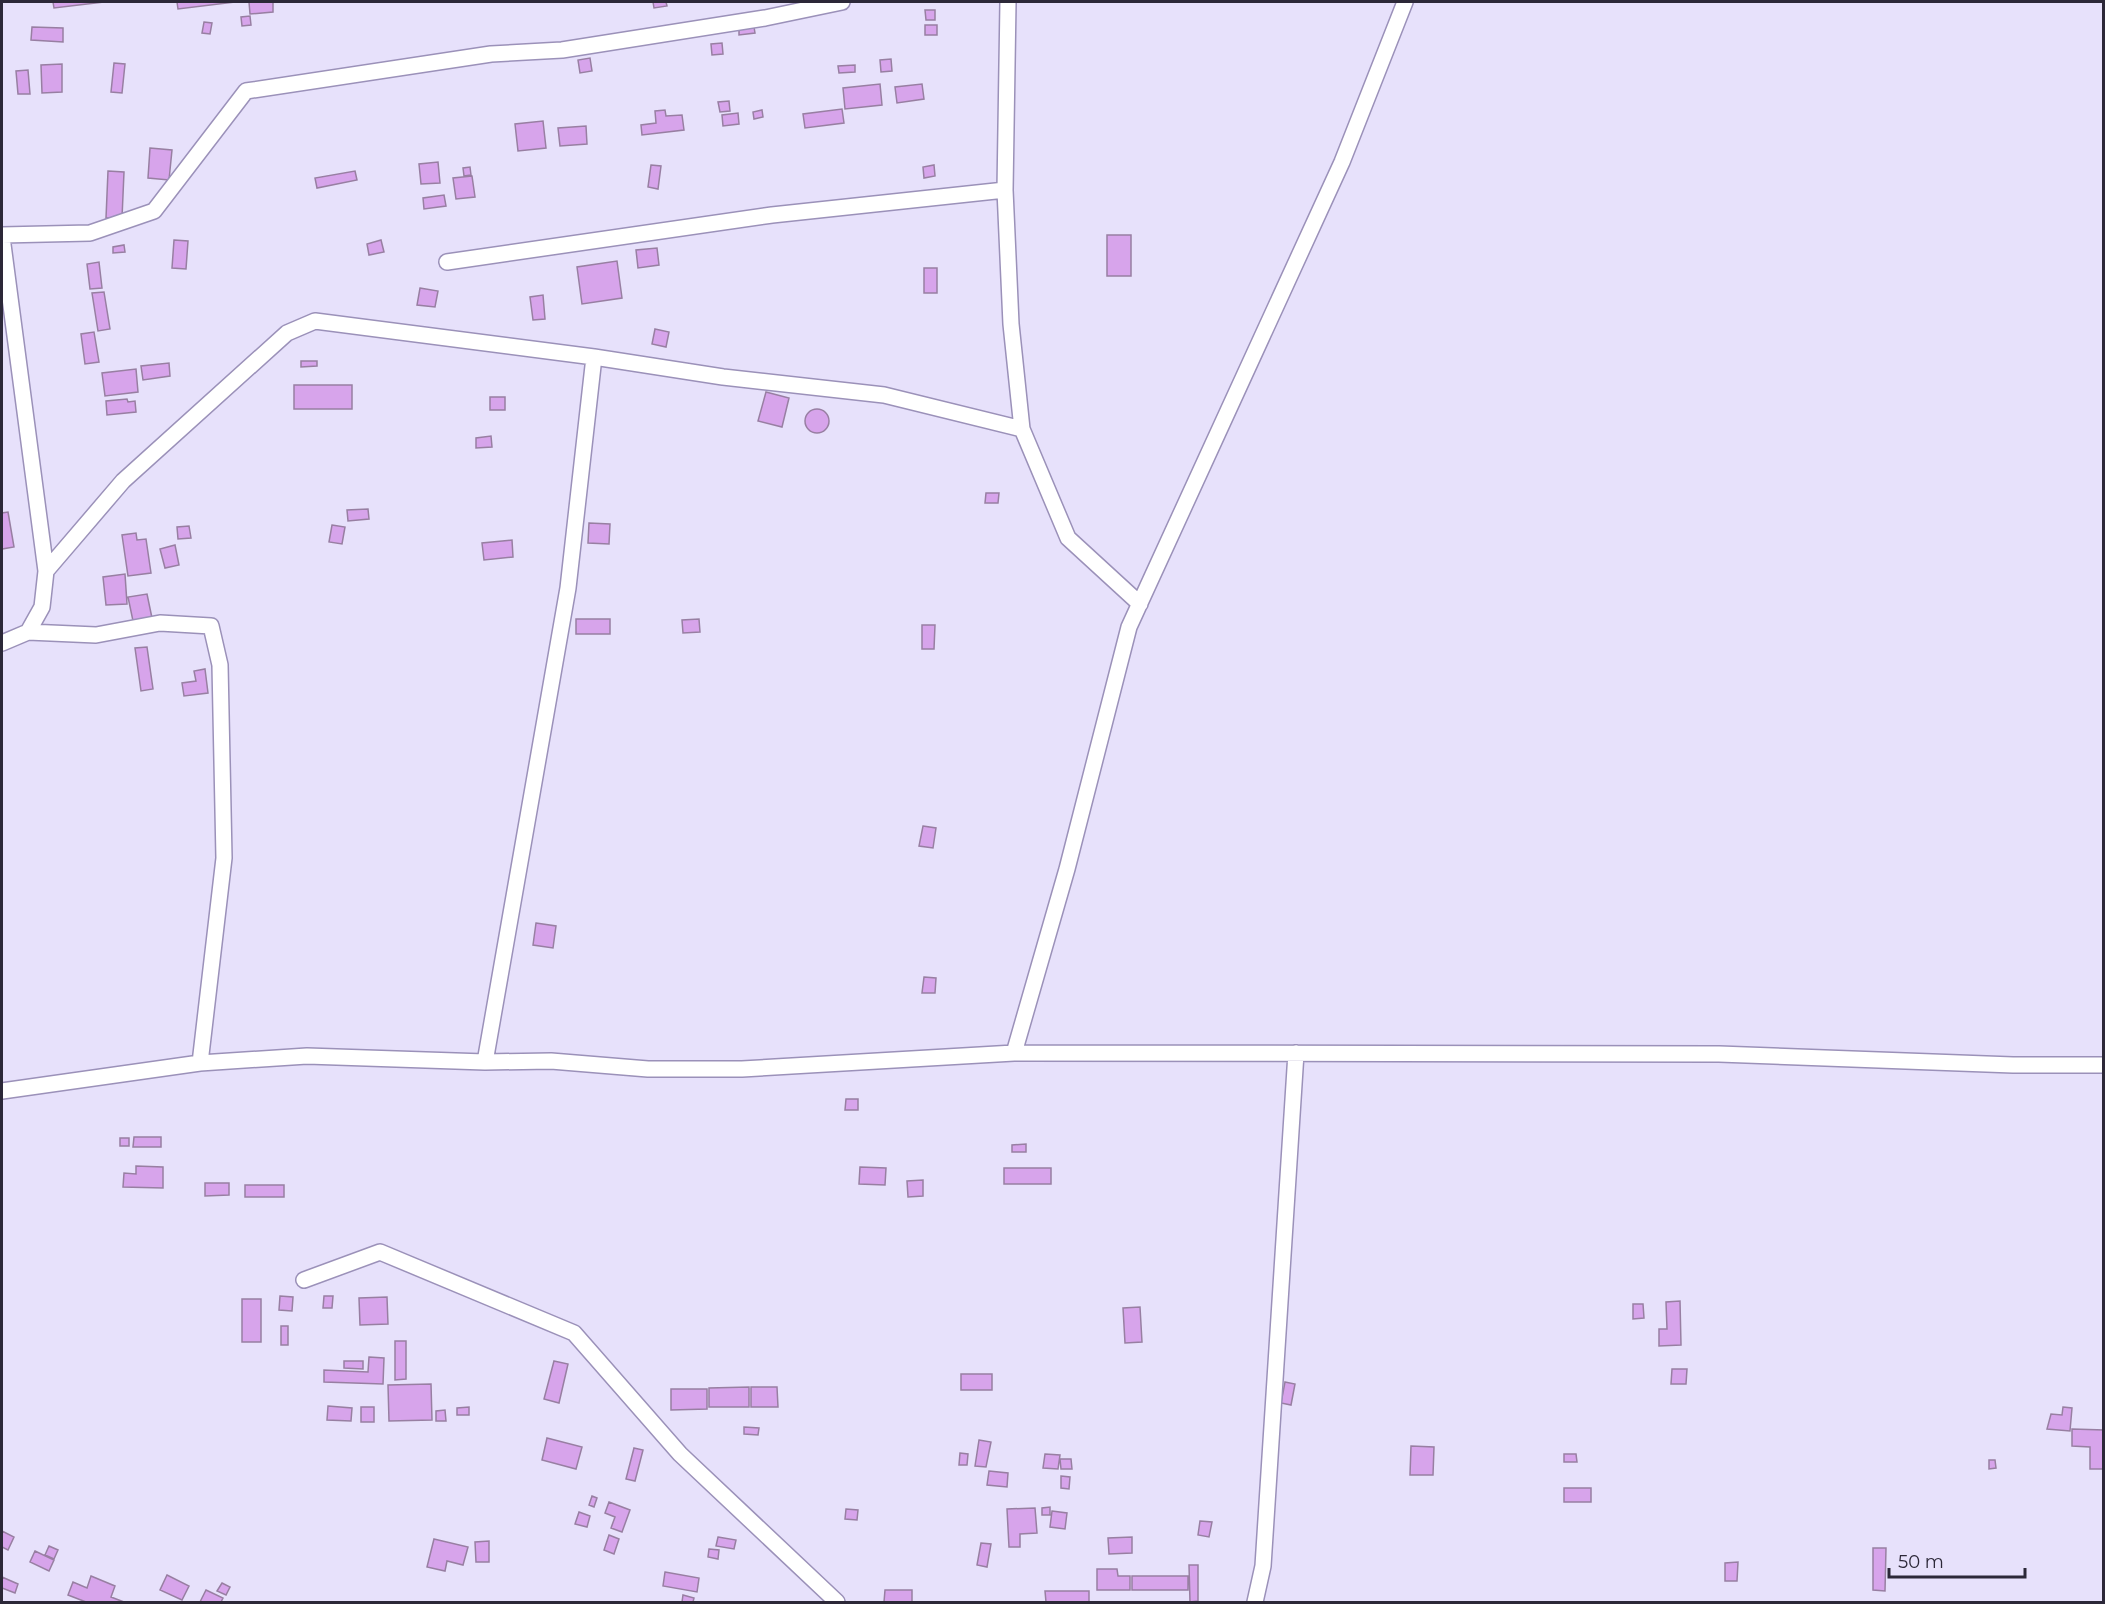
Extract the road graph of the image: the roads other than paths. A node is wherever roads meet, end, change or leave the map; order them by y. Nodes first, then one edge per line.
1 (842, 2) edge
2 (1008, 2) edge
3 (1406, 2) edge
4 (1005, 190) junction
5 (2, 236) edge
6 (447, 262) dead end
7 (594, 357) junction
8 (1022, 429) junction
9 (46, 571) junction
10 (1140, 604) junction
11 (28, 632) junction
12 (2, 643) edge
13 (1014, 1053) junction
14 (1296, 1053) junction
15 (485, 1062) junction
16 (200, 1063) junction
17 (2103, 1065) edge
18 (2, 1091) edge
19 (304, 1280) dead end
20 (837, 1602) edge
21 (1255, 1602) edge

1 - 5 street
2 - 4 street
3 - 10 street
4 - 6 street
4 - 8 street
5 - 9 street
7 - 8 street
7 - 9 street
7 - 15 street
8 - 10 street
9 - 11 street
10 - 13 street
11 - 12 street
11 - 16 street
13 - 14 street
13 - 15 street
14 - 17 street
14 - 21 street
15 - 16 street
16 - 18 street
19 - 20 street

